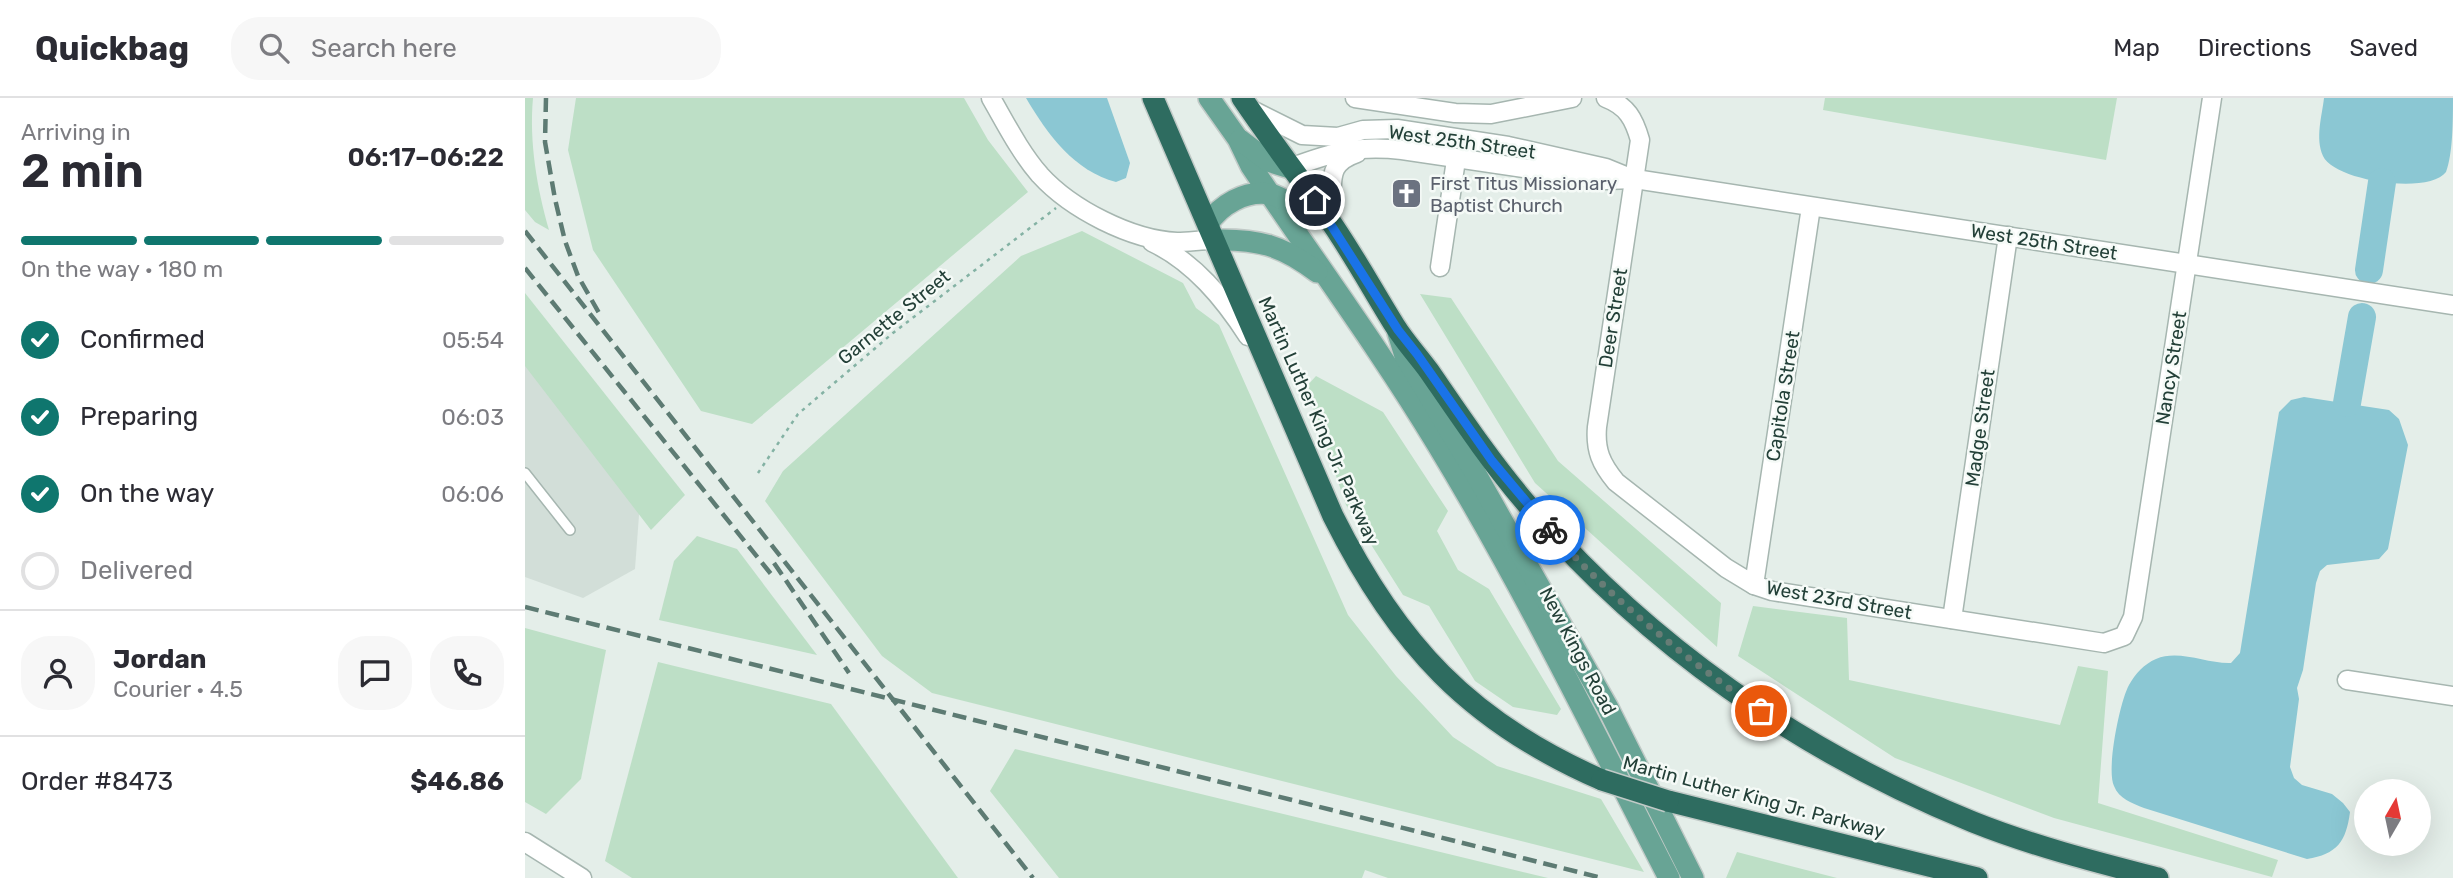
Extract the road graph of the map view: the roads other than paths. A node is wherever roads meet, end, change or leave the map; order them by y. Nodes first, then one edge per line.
1 (991, 98) edge
2 (1153, 98) edge
3 (1209, 98) edge
4 (1355, 98) edge
5 (1572, 98) edge
6 (1606, 98) edge
7 (2212, 98) edge
8 (1246, 104) edge
9 (1238, 139) junction
10 (1507, 146) junction
11 (1375, 147) junction
12 (1456, 160) junction
13 (1290, 168) junction
14 (1635, 179) junction
15 (1270, 194) junction
16 (1811, 208) junction
17 (1327, 216) junction
18 (1127, 230) junction
19 (1211, 232) junction
20 (2008, 236) junction
21 (2186, 265) junction
22 (1440, 267) dead end
23 (1330, 282) junction
24 (2453, 305) edge
25 (1398, 330) junction
26 (1270, 369) junction
27 (1599, 457) joint
28 (525, 473) edge
29 (570, 530) dead end
30 (1754, 585) junction
31 (1530, 589) junction
32 (1952, 619) junction
33 (2124, 636) joint
34 (2347, 680) dead end
35 (2453, 695) edge
36 (525, 842) edge
37 (582, 878) edge
38 (1669, 878) edge
39 (1693, 878) edge
40 (1977, 878) edge
41 (2158, 878) edge

1 - 18 street
2 - 19 highway, Martin Luther King Jr. Parkway
3 - 9 main road, New Kings Road
4 - 5 street
6 - 14 street, Deer Street
7 - 21 street, Nancy Street
8 - 10 street, West 25th Street
8 - 13 highway, New Kings Road
9 - 13 main road
9 - 15 main road, New Kings Road
10 - 12 street
10 - 14 street, West 25th Street
11 - 12 street, West 25th Street
11 - 13 street, West 25th Street
11 - 17 street
12 - 14 street, West 25th Street
12 - 22 street
13 - 17 highway, New Kings Road
14 - 16 street, West 25th Street
14 - 27 street, Deer Street
15 - 17 main road
15 - 19 main road
15 - 23 main road, New Kings Road
16 - 20 street, West 25th Street
16 - 30 street, Capitola Street
17 - 25 highway, New Kings Road
18 - 19 street
18 - 26 street
19 - 23 main road
19 - 26 highway, Martin Luther King Jr. Parkway
20 - 21 street, West 25th Street
20 - 32 street, Madge Street
21 - 24 street, West 25th Street
21 - 33 street, Nancy Street
23 - 31 main road, New Kings Road
25 - 31 main road, New Kings Road
25 - 41 highway
26 - 40 highway, Martin Luther King Jr. Parkway, bridge
27 - 30 street, West 23rd Street
28 - 29 lane
30 - 32 street, West 23rd Street
31 - 38 main road, New Kings Road
31 - 39 main road, New Kings Road
32 - 33 street, West 23rd Street
34 - 35 street
36 - 37 street

